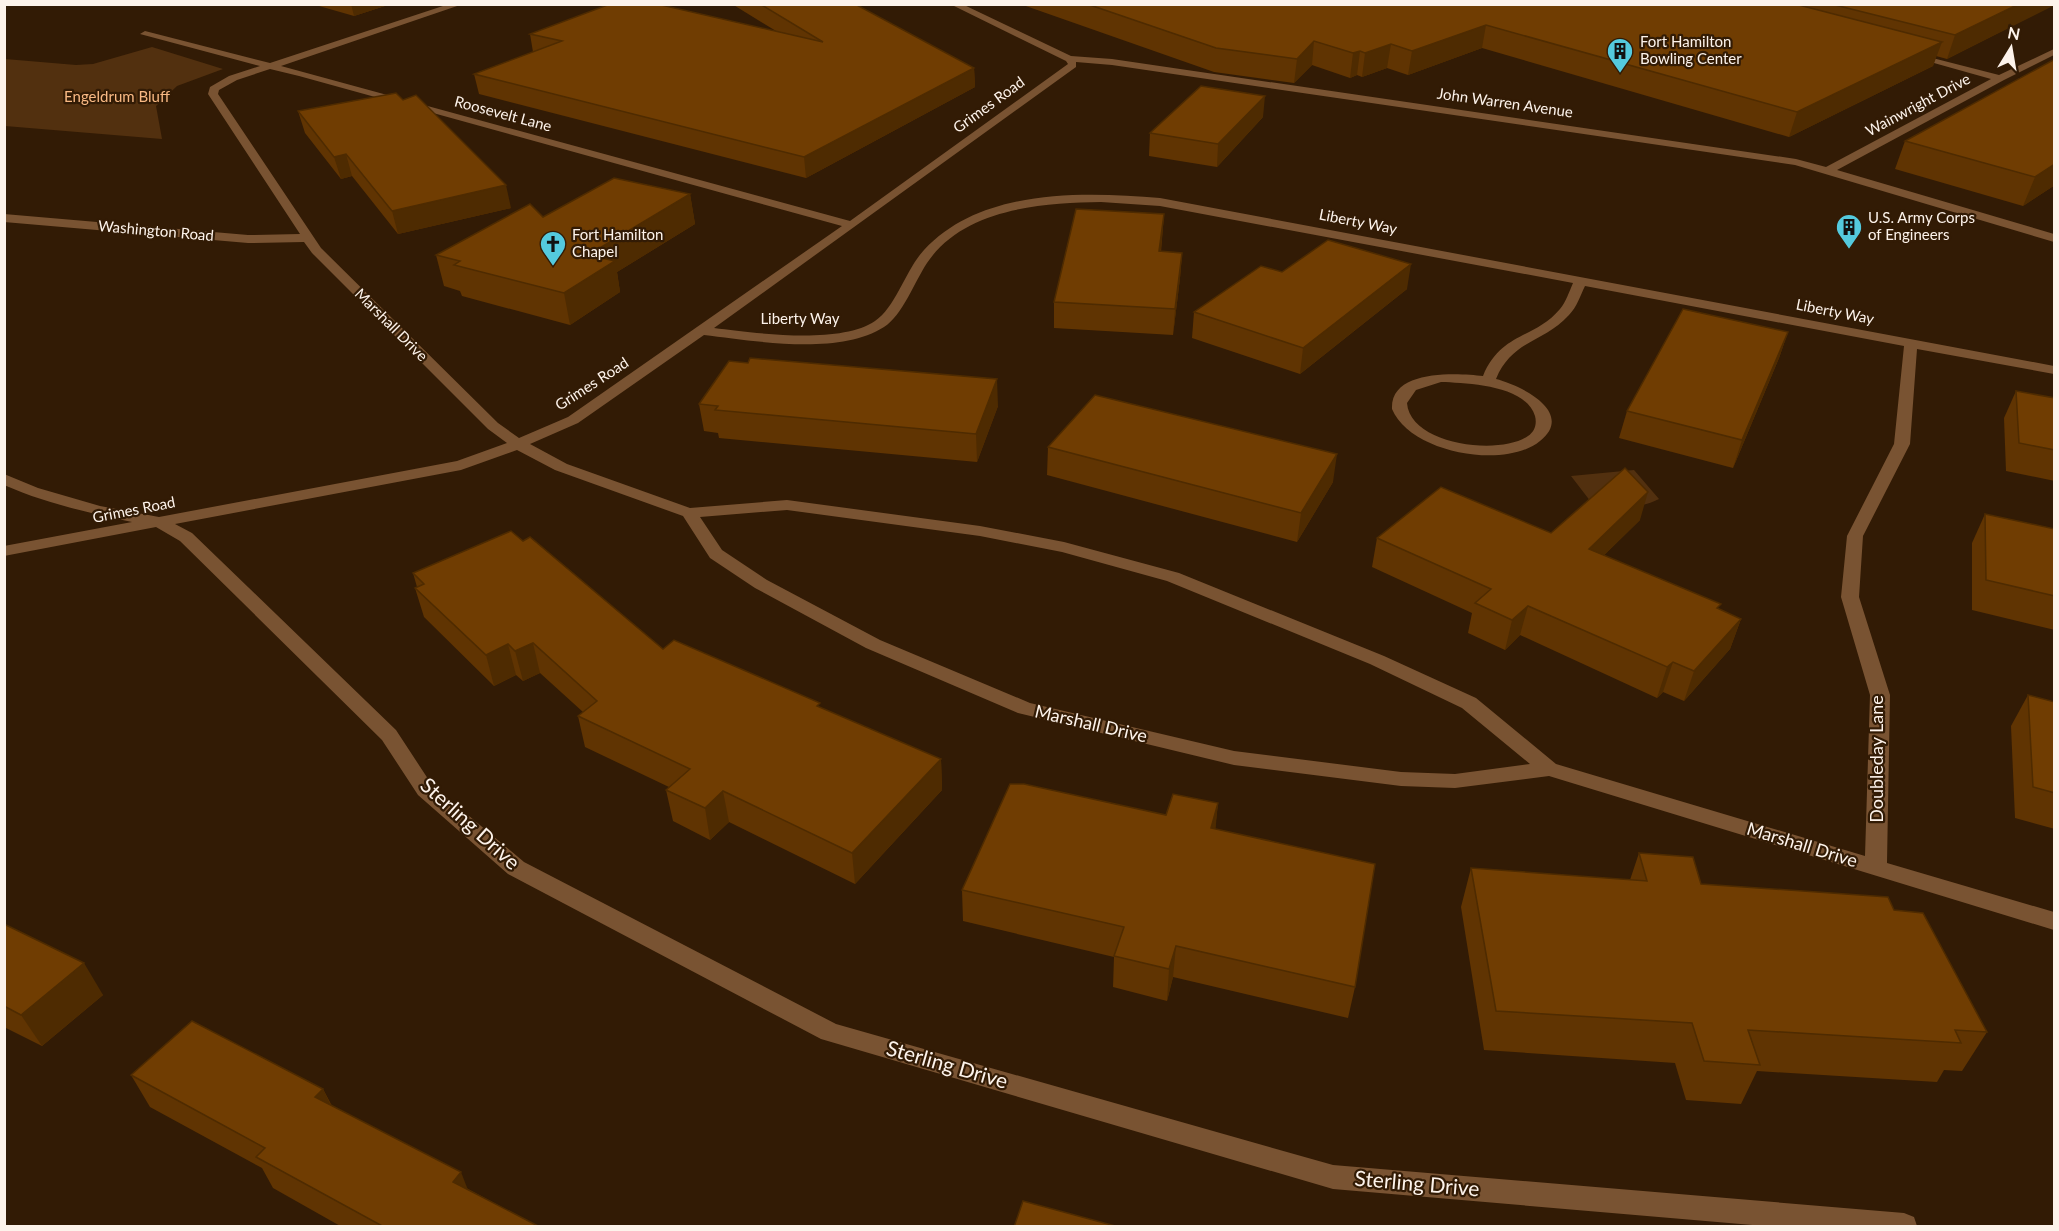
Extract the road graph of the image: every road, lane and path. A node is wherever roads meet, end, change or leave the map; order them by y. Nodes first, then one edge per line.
1 (459, 4) edge
2 (954, 4) edge
3 (145, 34) dead end
4 (1901, 51) edge
5 (2055, 52) edge
6 (1070, 59) junction
7 (270, 66) junction
8 (2000, 78) junction
9 (1829, 170) junction
10 (4, 218) edge
11 (852, 225) junction
12 (307, 238) junction
13 (2055, 238) edge
14 (1581, 281) junction
15 (701, 330) junction
16 (1911, 343) junction
17 (2055, 370) edge
18 (1488, 381) junction
19 (518, 444) junction
20 (4, 479) edge
21 (689, 513) junction
22 (159, 522) junction
23 (4, 551) edge
24 (1549, 769) junction
25 (1875, 868) junction
26 (2055, 921) edge
27 (1904, 1227) edge

1 - 7 street
2 - 6 street, John Warren Avenue
3 - 7 street, Roosevelt Lane
4 - 8 street
5 - 8 street, Wainwright Drive
6 - 9 street, John Warren Avenue
6 - 11 street, Grimes Road
7 - 11 street, Roosevelt Lane
7 - 12 street, Marshall Drive
8 - 9 street, Wainwright Drive
9 - 13 street, John Warren Avenue
10 - 12 street, Washington Road
11 - 15 street, Grimes Road
12 - 19 street, Marshall Drive
14 - 15 street, Liberty Way
14 - 16 street, Liberty Way
14 - 18 street
15 - 19 street, Grimes Road
16 - 17 street, Liberty Way
16 - 25 street, Doubleday Lane
18 - 18 street
19 - 21 street, Marshall Drive
19 - 22 street, Grimes Road
20 - 22 street
21 - 24 street, Marshall Drive
21 - 24 street, Marshall Drive
22 - 23 street, Grimes Road
22 - 27 street, Sterling Drive
24 - 25 street, Marshall Drive
25 - 26 street, Marshall Drive

